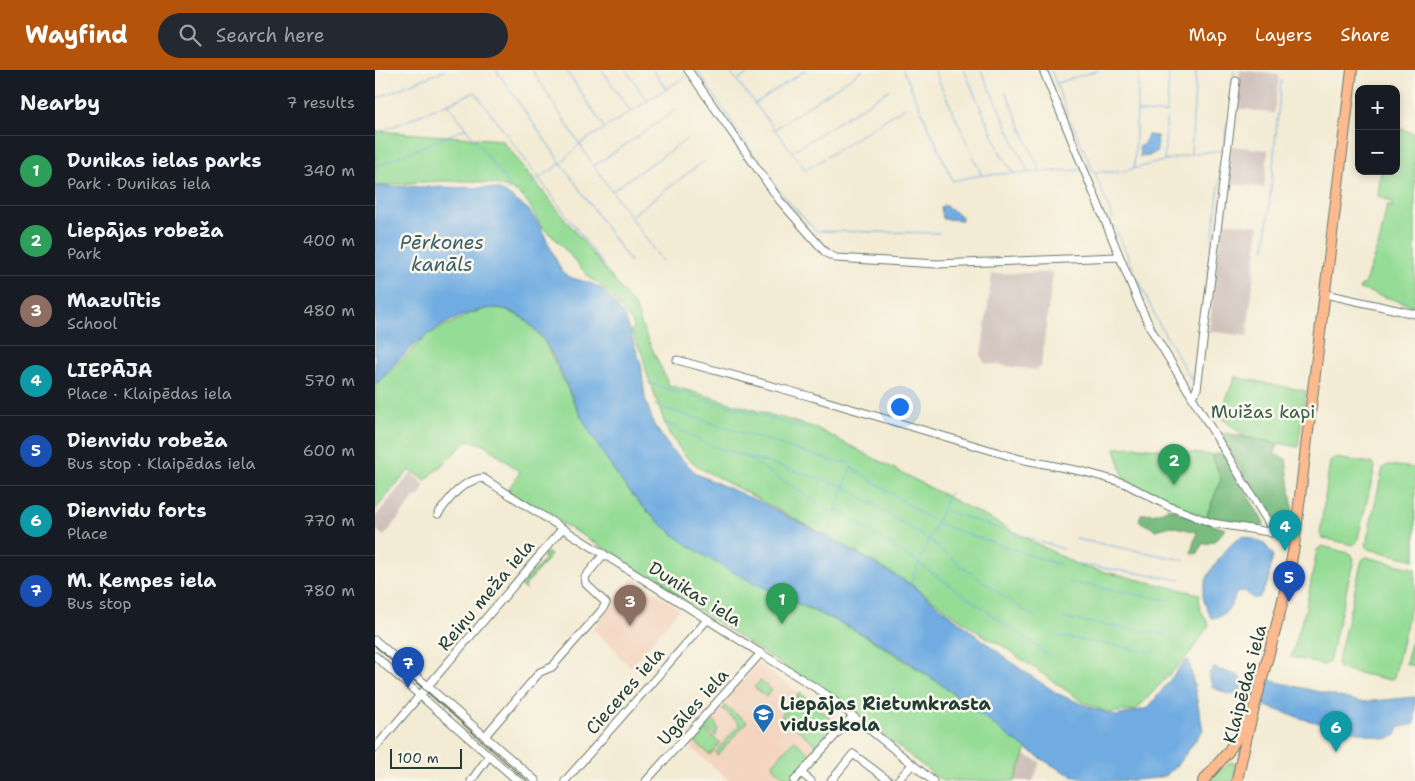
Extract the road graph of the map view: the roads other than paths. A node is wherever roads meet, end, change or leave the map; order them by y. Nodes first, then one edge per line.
1 (688, 70) edge
2 (1043, 70) edge
3 (1352, 70) edge
4 (1236, 81) dead end
5 (1118, 257) junction
6 (1325, 294) junction
7 (1415, 314) edge
8 (677, 360) dead end
9 (1192, 396) junction
10 (437, 514) dead end
11 (562, 529) junction
12 (1271, 533) junction
13 (1295, 536) junction
14 (604, 554) junction
15 (707, 620) junction
16 (375, 640) edge
17 (761, 653) junction
18 (375, 656) edge
19 (428, 687) junction
20 (421, 695) junction
21 (1254, 706) junction
22 (853, 716) junction
23 (485, 736) junction
24 (375, 748) edge
25 (489, 756) junction
26 (912, 765) junction
27 (1240, 766) junction
28 (1213, 771) junction
29 (801, 773) junction
30 (471, 781) edge
31 (518, 781) edge
32 (536, 781) edge
33 (565, 781) edge
34 (646, 781) edge
35 (794, 781) edge
36 (811, 781) edge
37 (831, 781) edge
38 (889, 781) edge
39 (897, 781) edge
40 (933, 781) edge
41 (1203, 781) edge
42 (1237, 781) edge

1 - 5 street
2 - 5 street
3 - 6 highway, Klaipēdas iela
4 - 9 street
5 - 9 street
6 - 7 street
6 - 13 highway, Klaipēdas iela
8 - 12 street
9 - 12 street
10 - 11 street, Dunikas iela
11 - 14 street, Dunikas iela
11 - 19 street, Reiņu meža iela
12 - 13 street
13 - 21 highway, Klaipēdas iela
14 - 15 street, Dunikas iela
14 - 23 street
15 - 17 street, Dunikas iela
15 - 33 street, Cieceres iela
16 - 19 street
17 - 22 street, Dunikas iela
17 - 34 street, Ugāles iela
18 - 20 street
19 - 20 street, Reiņu meža iela
19 - 23 street
20 - 24 street, Reiņu meža iela
20 - 25 street
21 - 27 highway, Klaipēdas iela
21 - 28 highway
22 - 26 street, Dunikas iela
22 - 29 street
23 - 32 street
25 - 30 street
25 - 31 street
26 - 39 street
26 - 40 street, Dunikas iela
27 - 28 highway
27 - 42 highway, Klaipēdas iela
28 - 41 highway
29 - 35 street
29 - 36 street
37 - 38 street

